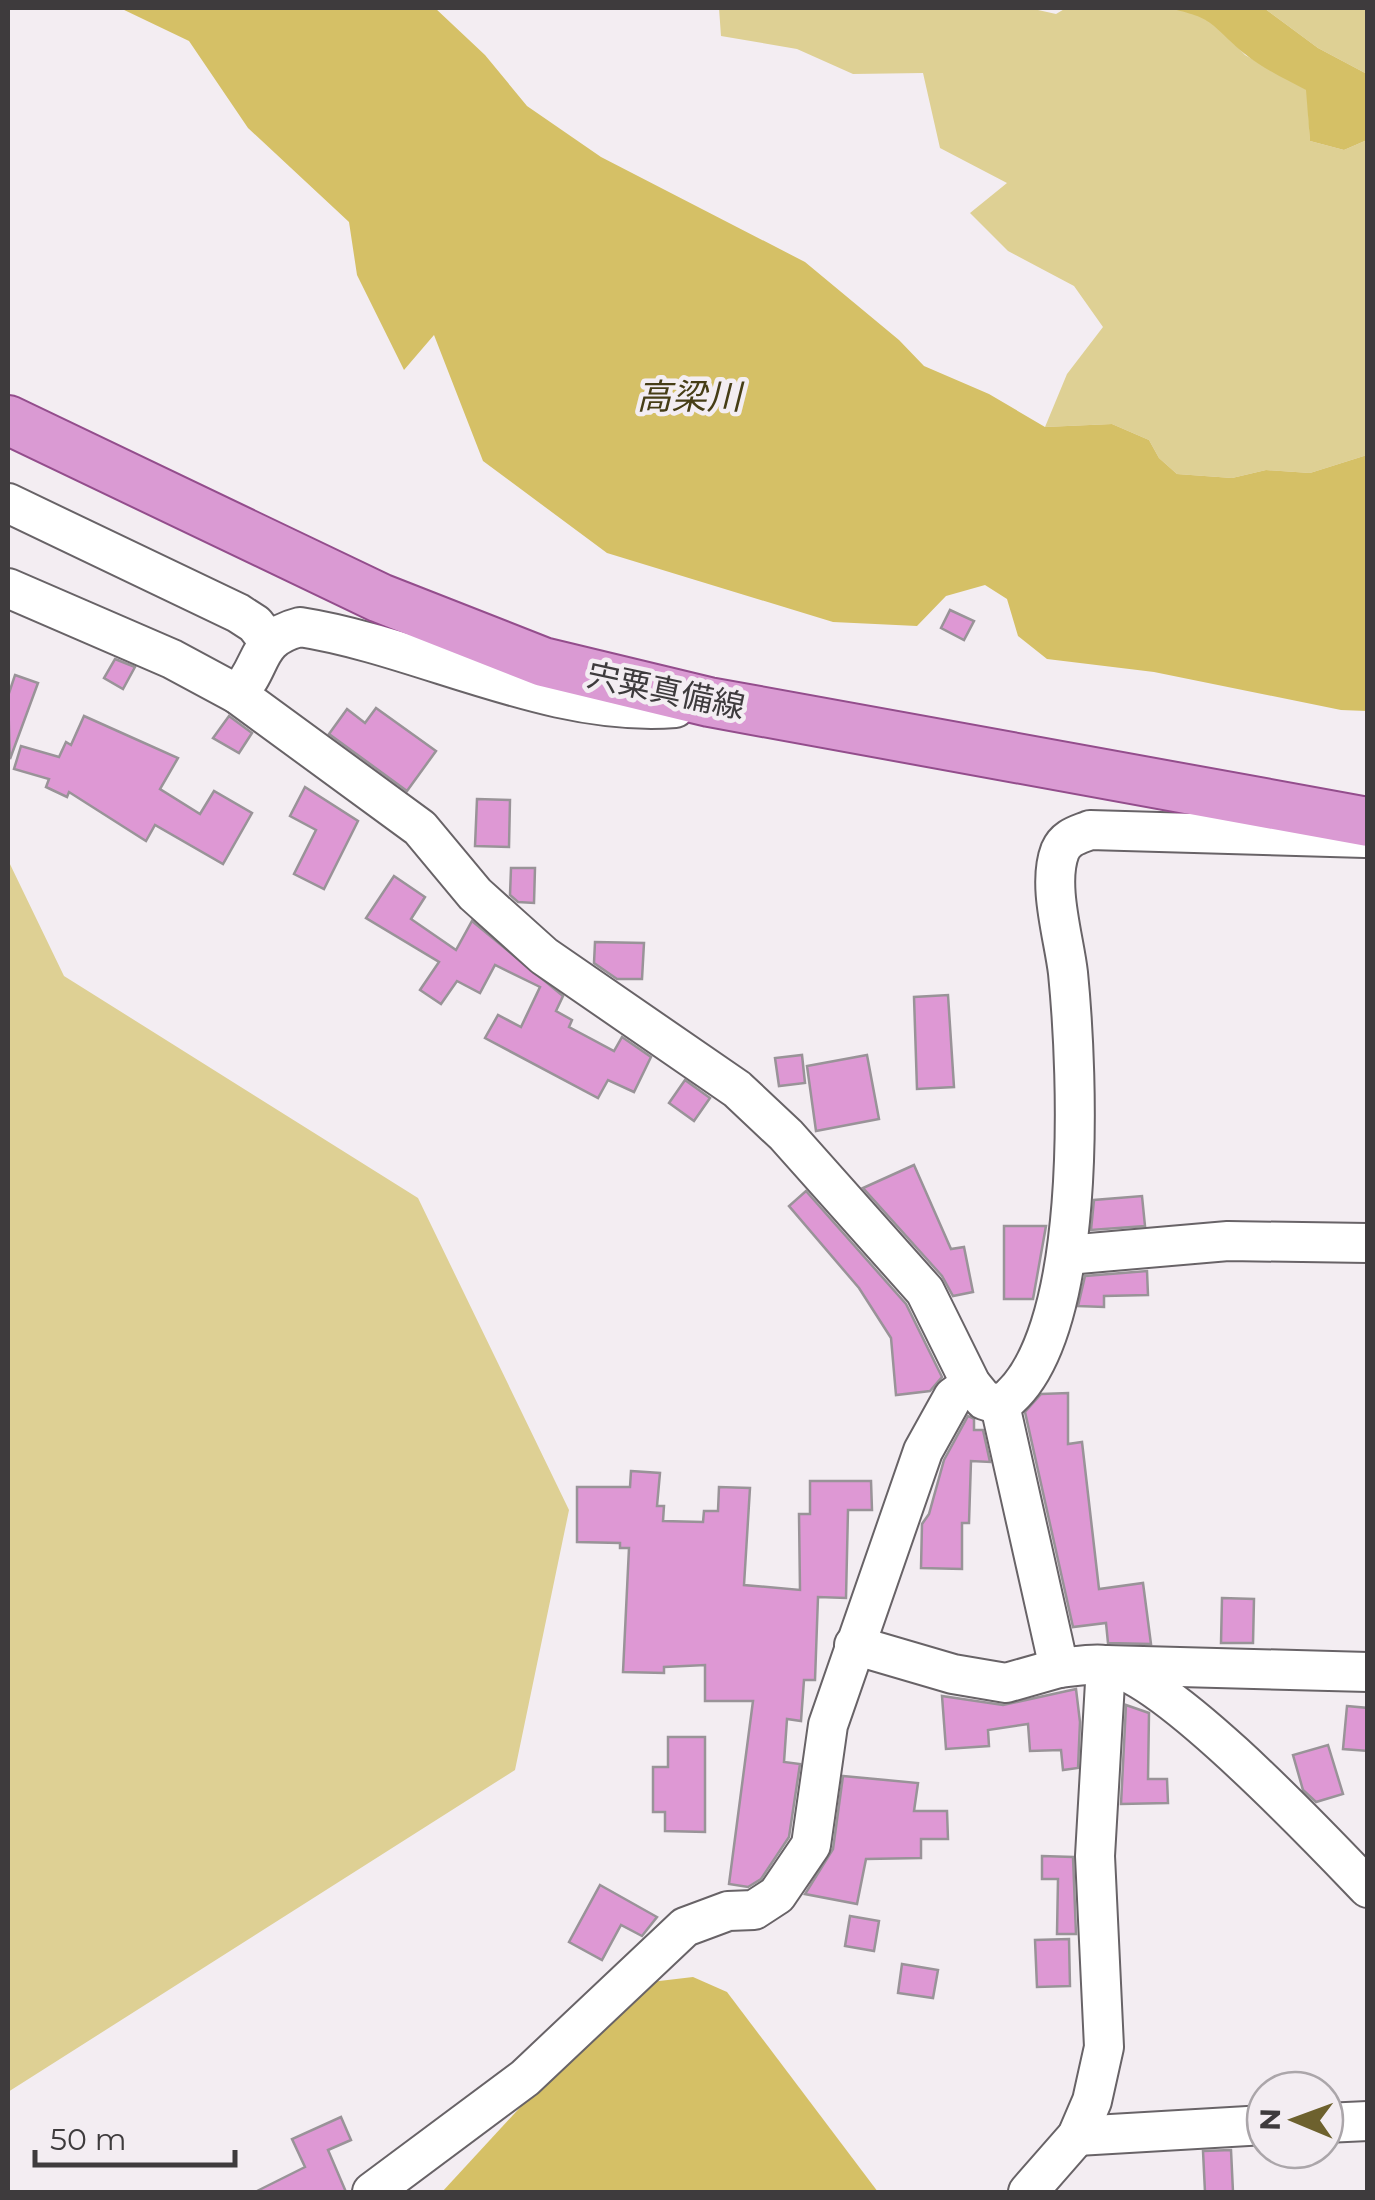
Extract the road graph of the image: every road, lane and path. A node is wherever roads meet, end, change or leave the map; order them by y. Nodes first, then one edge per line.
1 (8, 420) edge
2 (8, 503) edge
3 (8, 588) edge
4 (269, 642) junction
5 (237, 694) junction
6 (709, 702) junction
7 (1368, 822) edge
8 (1368, 838) edge
9 (1368, 1243) edge
10 (1067, 1256) junction
11 (985, 1395) junction
12 (854, 1645) junction
13 (1106, 1665) junction
14 (1058, 1668) junction
15 (1368, 1672) edge
16 (1368, 1888) edge
17 (1245, 2126) edge
18 (1077, 2136) junction
19 (372, 2192) edge
20 (1028, 2192) edge

1 - 6 main road, 宍粟真備線
2 - 4 street
3 - 5 street
4 - 5 street
4 - 6 street
5 - 11 street
6 - 7 main road, 宍粟真備線
8 - 10 street
9 - 10 street
10 - 11 street
11 - 12 street
11 - 14 street
12 - 14 street
12 - 19 street
13 - 14 street
13 - 15 street
13 - 16 street
13 - 18 street
17 - 18 street
18 - 20 street

